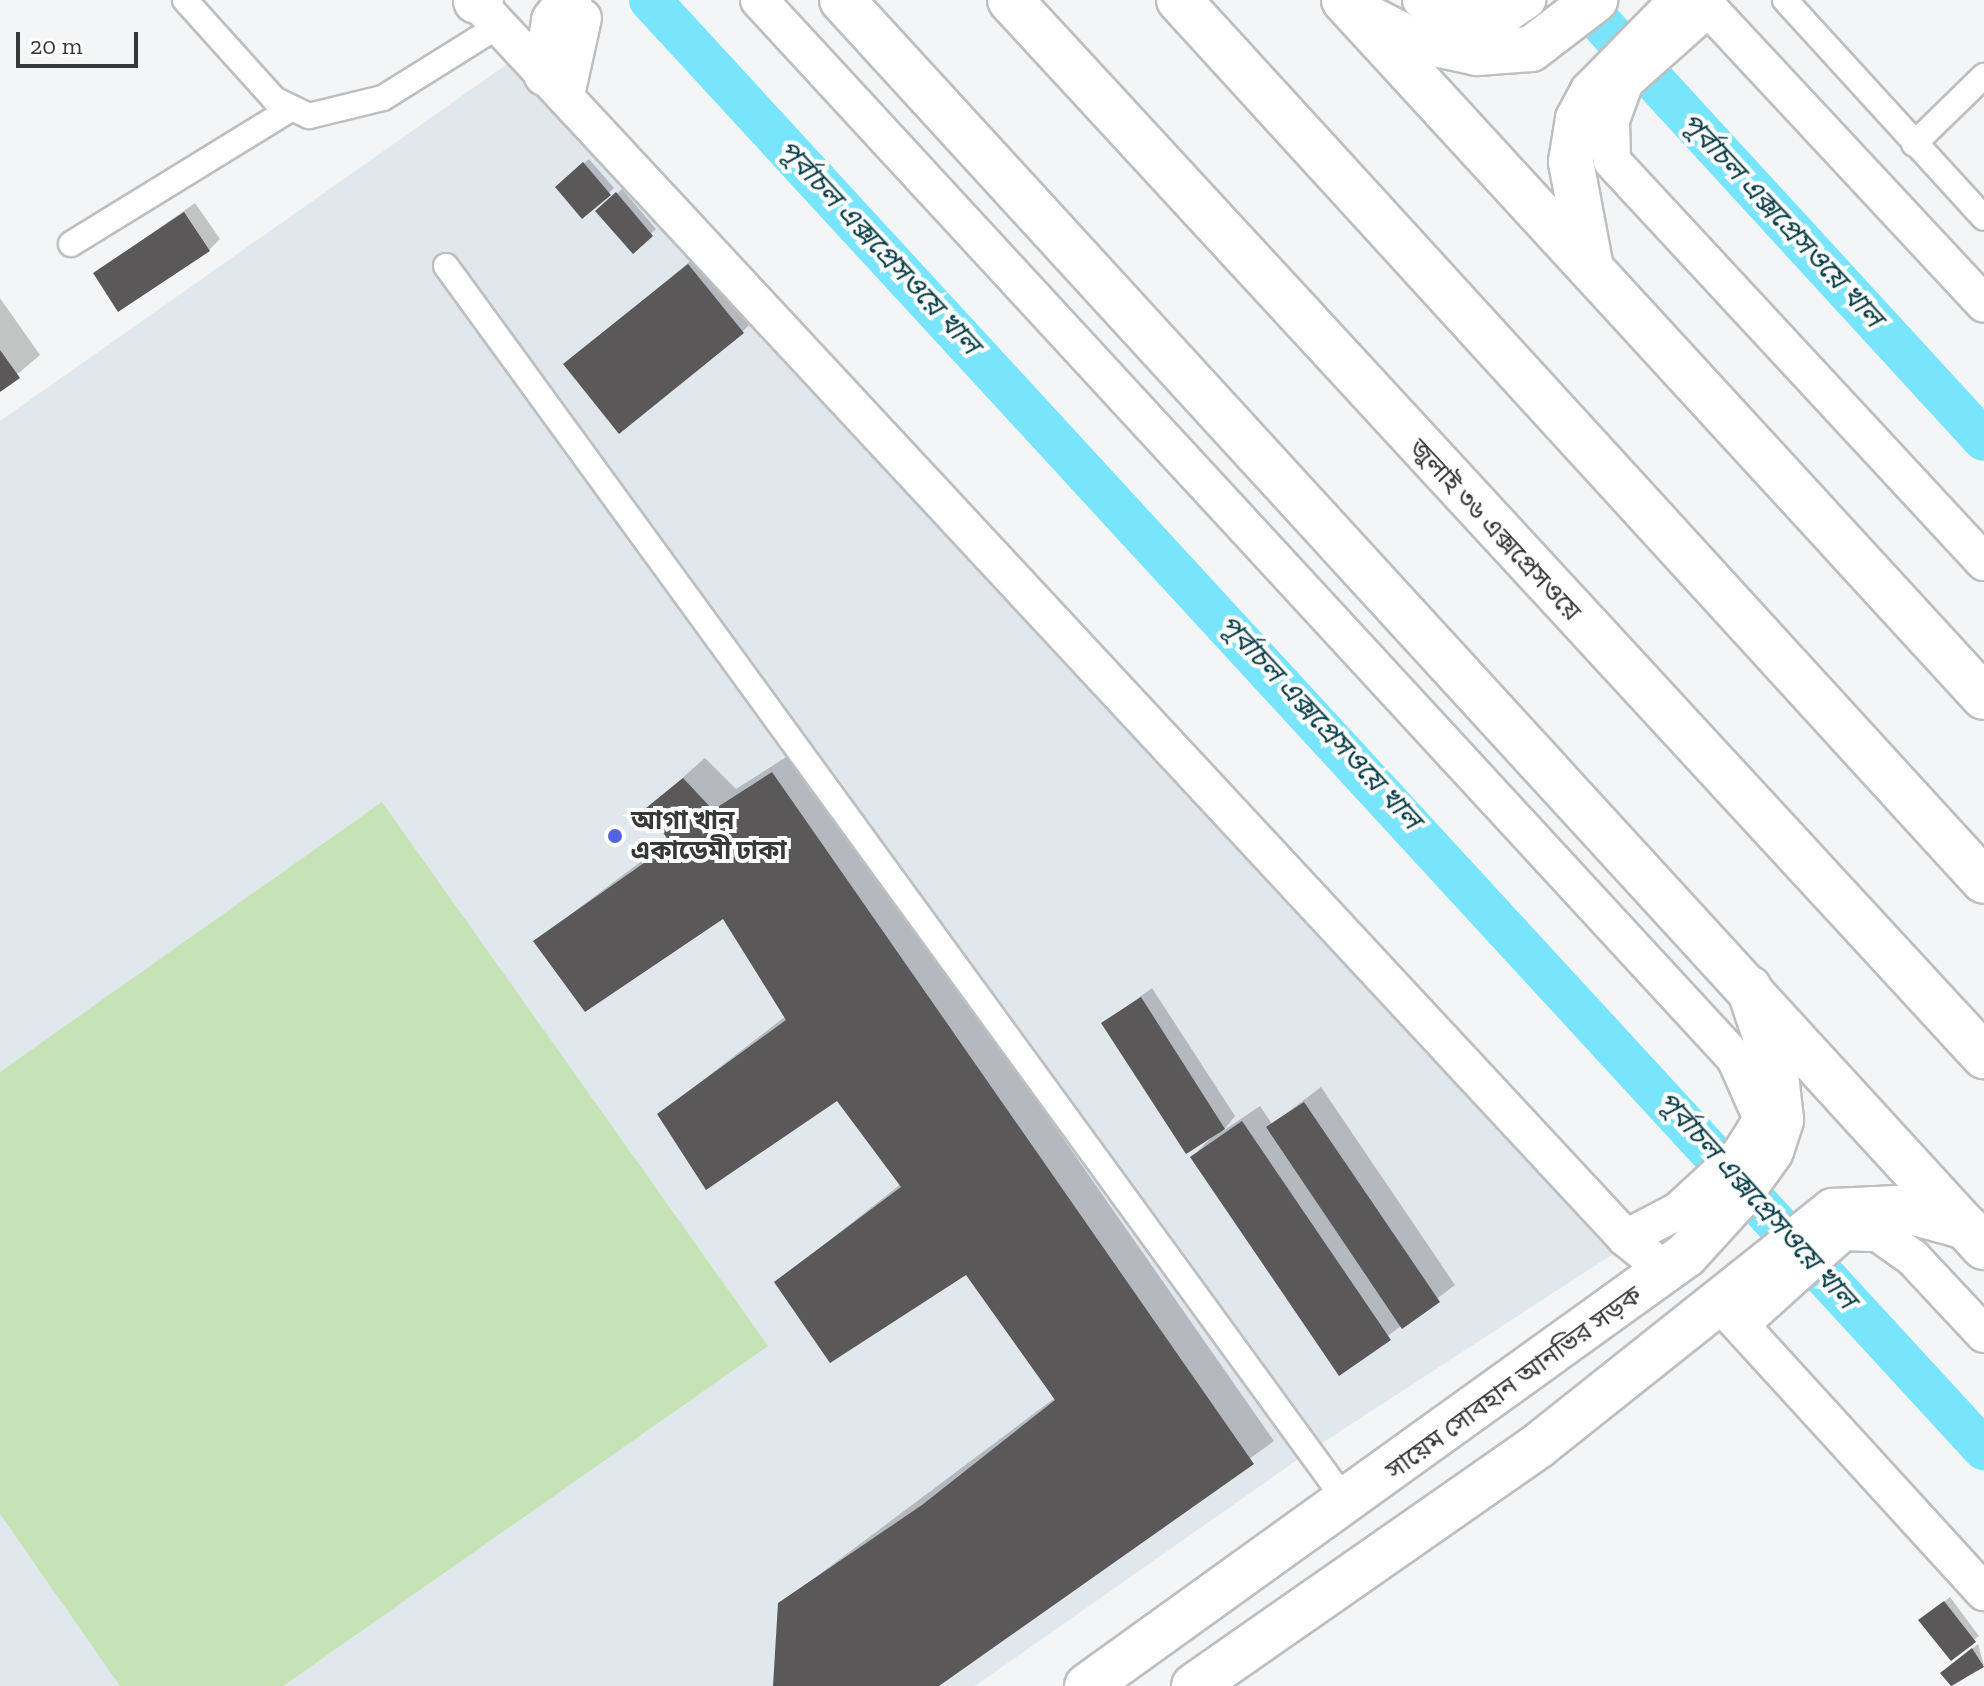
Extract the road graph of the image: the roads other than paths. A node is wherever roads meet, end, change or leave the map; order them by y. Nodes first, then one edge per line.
1 (185, 0) edge
2 (759, 0) edge
3 (842, 0) edge
4 (1010, 0) edge
5 (1179, 0) edge
6 (1421, 0) edge
7 (1595, 0) edge
8 (1785, 0) edge
9 (1697, 3) edge
10 (1348, 5) edge
11 (483, 7) edge
12 (1516, 7) edge
13 (576, 9) edge
14 (553, 71) junction
15 (1984, 76) edge
16 (292, 108) junction
17 (1914, 144) junction
18 (1592, 162) junction
19 (1984, 218) edge
20 (71, 244) dead end
21 (446, 266) dead end
22 (1591, 268) junction
23 (1984, 303) edge
24 (1984, 562) edge
25 (1984, 697) edge
26 (1984, 881) edge
27 (1747, 983) junction
28 (1984, 1056) edge
29 (1766, 1135) junction
30 (1838, 1222) junction
31 (1975, 1237) edge
32 (1626, 1238) junction
33 (1676, 1263) junction
34 (1729, 1308) junction
35 (1984, 1334) edge
36 (1348, 1504) junction
37 (1980, 1586) edge
38 (1087, 1686) edge
39 (1194, 1686) edge

1 - 16 lane
2 - 29 street
3 - 27 main road
4 - 28 main road, জুলাই ৩৬ এক্সপ্রেসওয়ে
5 - 26 main road
6 - 12 street
7 - 10 main road
8 - 17 lane
9 - 18 main road
9 - 23 street
10 - 22 main road
11 - 14 street
11 - 16 lane
13 - 14 main road
14 - 32 street
15 - 17 lane
16 - 20 lane
17 - 19 lane
18 - 22 main road
18 - 24 street
21 - 36 lane
22 - 25 main road
27 - 29 main road, সায়েম সোবহান আনভির সড়ক
27 - 31 main road
29 - 32 street
29 - 33 main road, সায়েম সোবহান আনভির সড়ক
30 - 31 main road
30 - 34 street
30 - 34 main road
30 - 35 street
32 - 33 street
33 - 36 main road, সায়েম সোবহান আনভির সড়ক
34 - 37 street
34 - 39 main road
36 - 38 main road, সায়েম সোবহান আনভির সড়ক

